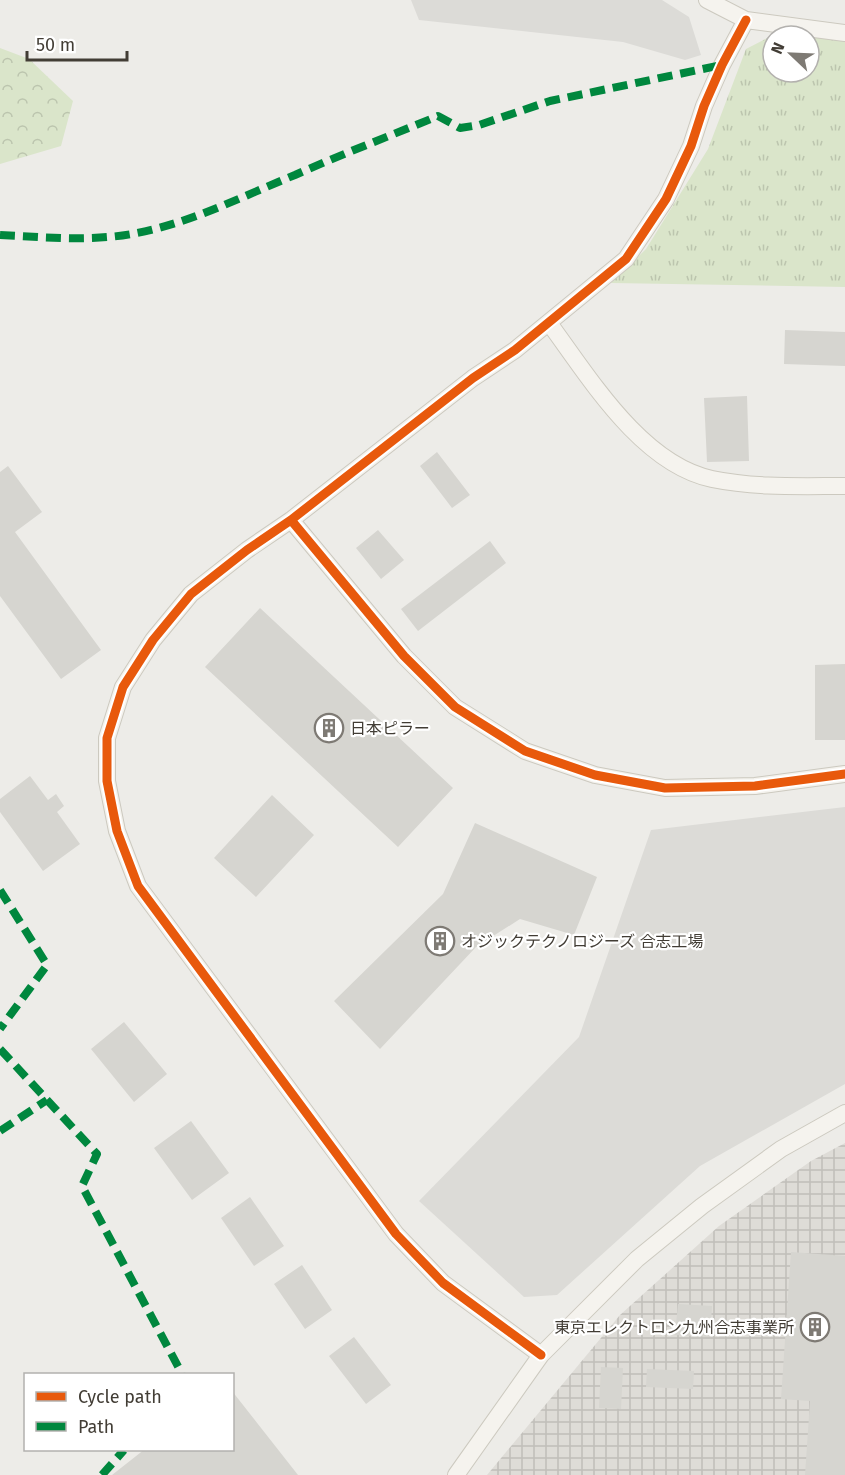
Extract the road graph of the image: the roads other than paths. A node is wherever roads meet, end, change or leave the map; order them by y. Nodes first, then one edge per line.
1 (707, 0) edge
2 (746, 20) junction
3 (845, 33) edge
4 (549, 323) junction
5 (845, 486) edge
6 (291, 520) junction
7 (845, 774) edge
8 (845, 1113) edge
9 (541, 1355) junction
10 (456, 1475) edge

1 - 2 street
2 - 3 street
2 - 4 street
4 - 5 street
4 - 6 street
6 - 7 street
6 - 9 street
8 - 9 street
9 - 10 street

